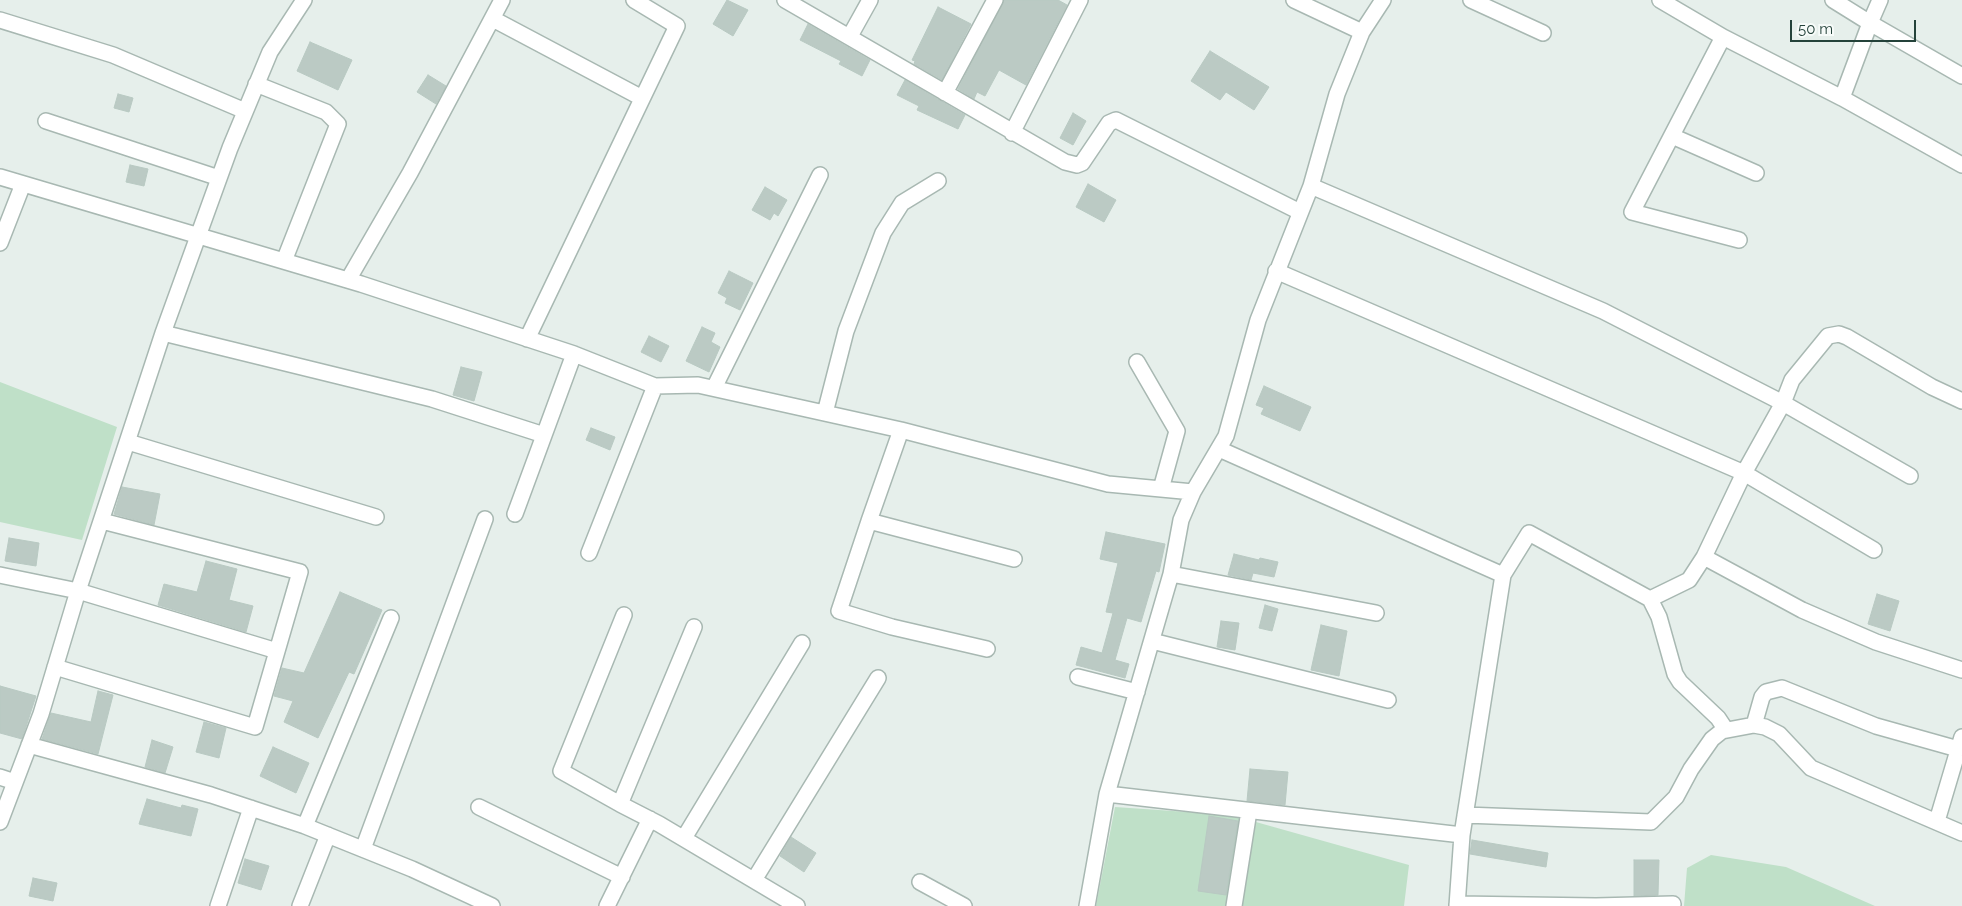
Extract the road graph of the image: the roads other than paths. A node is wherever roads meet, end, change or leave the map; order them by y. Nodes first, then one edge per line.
1 (304, 0) edge
2 (502, 0) edge
3 (634, 0) edge
4 (785, 0) edge
5 (870, 0) edge
6 (995, 0) edge
7 (1080, 0) edge
8 (1294, 0) edge
9 (1383, 0) edge
10 (1471, 0) edge
11 (1660, 0) edge
12 (1834, 0) edge
13 (1880, 0) edge
14 (493, 19) junction
15 (0, 20) edge
16 (1870, 23) junction
17 (1362, 32) junction
18 (1543, 33) dead end
19 (850, 36) junction
20 (1723, 37) junction
21 (1962, 76) edge
22 (256, 84) junction
23 (945, 93) junction
24 (642, 98) junction
25 (1842, 98) junction
26 (245, 111) junction
27 (46, 121) dead end
28 (1012, 133) junction
29 (1672, 136) junction
30 (1962, 165) edge
31 (1756, 173) dead end
32 (820, 175) dead end
33 (0, 177) edge
34 (219, 178) junction
35 (938, 181) dead end
36 (23, 184) junction
37 (1311, 186) junction
38 (1300, 212) junction
39 (199, 235) junction
40 (1739, 240) dead end
41 (0, 243) edge
42 (284, 261) junction
43 (1276, 271) junction
44 (348, 280) junction
45 (163, 333) junction
46 (527, 339) junction
47 (574, 354) junction
48 (1137, 362) dead end
49 (655, 386) junction
50 (714, 388) junction
51 (1962, 401) edge
52 (1783, 403) junction
53 (825, 413) junction
54 (901, 430) junction
55 (544, 435) junction
56 (128, 442) junction
57 (1218, 449) junction
58 (1744, 473) junction
59 (1910, 476) dead end
60 (1161, 489) junction
61 (1193, 492) junction
62 (515, 514) dead end
63 (376, 518) dead end
64 (485, 519) dead end
65 (102, 521) junction
66 (869, 521) junction
67 (1874, 550) dead end
68 (588, 553) dead end
69 (1704, 557) junction
70 (1014, 559) dead end
71 (1171, 574) junction
72 (0, 575) edge
73 (1503, 575) junction
74 (78, 591) junction
75 (1650, 600) junction
76 (1376, 613) dead end
77 (624, 615) dead end
78 (391, 618) dead end
79 (694, 627) dead end
80 (1152, 641) junction
81 (802, 643) dead end
82 (987, 649) dead end
83 (276, 651) junction
84 (55, 667) junction
85 (1962, 670) edge
86 (1078, 677) dead end
87 (878, 678) dead end
88 (1137, 692) junction
89 (1388, 700) dead end
90 (1754, 725) junction
91 (1726, 730) junction
92 (1960, 743) edge
93 (29, 745) junction
94 (0, 777) edge
95 (15, 782) junction
96 (1107, 794) junction
97 (620, 804) junction
98 (479, 807) dead end
99 (251, 808) junction
100 (1249, 811) junction
101 (1465, 816) junction
102 (650, 819) junction
103 (1937, 821) junction
104 (0, 822) edge
105 (305, 826) junction
106 (1962, 833) edge
107 (328, 835) junction
108 (1462, 835) junction
109 (684, 838) junction
110 (363, 849) junction
111 (622, 877) junction
112 (754, 880) junction
113 (920, 882) dead end
114 (1673, 904) dead end
115 (1457, 905) edge
116 (218, 906) edge
117 (300, 906) edge
118 (492, 906) edge
119 (608, 906) edge
120 (797, 906) edge
121 (964, 906) edge
122 (1087, 906) edge
123 (1234, 906) edge
124 (1596, 906) edge

1 - 22 street
2 - 14 street
3 - 24 street
4 - 19 street
5 - 19 street
6 - 23 street
7 - 28 street
8 - 17 street
9 - 17 street
10 - 18 street
11 - 20 street
12 - 16 street
13 - 16 street
14 - 24 street
14 - 44 street
15 - 26 street
16 - 21 street
16 - 25 street
17 - 37 street
19 - 23 street
20 - 25 street
20 - 29 street
22 - 26 street
22 - 42 street
23 - 28 street
24 - 46 street
25 - 30 street
26 - 34 street
27 - 34 street
28 - 38 street
29 - 31 street
29 - 40 street
32 - 50 street
33 - 36 street
34 - 39 street
35 - 53 street
36 - 39 street
36 - 41 street
37 - 38 street
37 - 52 street
38 - 43 street
39 - 42 street
39 - 45 street
42 - 44 street
43 - 57 street
43 - 58 street
44 - 46 street
45 - 55 street
45 - 56 street
46 - 47 street
47 - 49 street
47 - 55 street
48 - 60 street
49 - 50 street
49 - 68 street
50 - 53 street
51 - 52 street
52 - 58 street
52 - 59 street
53 - 54 street
54 - 60 street
54 - 66 street
55 - 62 street
56 - 63 street
56 - 65 street
57 - 61 street
57 - 73 street
58 - 67 street
58 - 69 street
60 - 61 street
61 - 71 street
64 - 110 street
65 - 74 street
65 - 83 street
66 - 70 street
66 - 82 street
69 - 75 street
69 - 85 street
71 - 76 street
71 - 80 street
72 - 74 street
73 - 75 street
73 - 101 street
74 - 83 street
74 - 84 street
75 - 91 street
77 - 97 street
78 - 105 street
79 - 97 street
80 - 88 street
80 - 89 street
81 - 109 street
83 - 84 street
84 - 93 street
86 - 88 street
87 - 112 street
88 - 96 street
90 - 91 street
90 - 92 street
90 - 103 street
91 - 101 street
92 - 103 street
93 - 95 street
93 - 99 street
94 - 95 street
95 - 104 street
96 - 100 street
96 - 122 street
97 - 102 street
98 - 111 street
99 - 105 street
99 - 116 street
100 - 108 street
100 - 123 street
101 - 108 street
102 - 109 street
102 - 111 street
103 - 106 street
105 - 107 street
107 - 110 street
107 - 117 street
108 - 115 street
109 - 112 street
110 - 118 street
111 - 119 street
112 - 120 street
113 - 121 street
114 - 124 street
115 - 124 street

